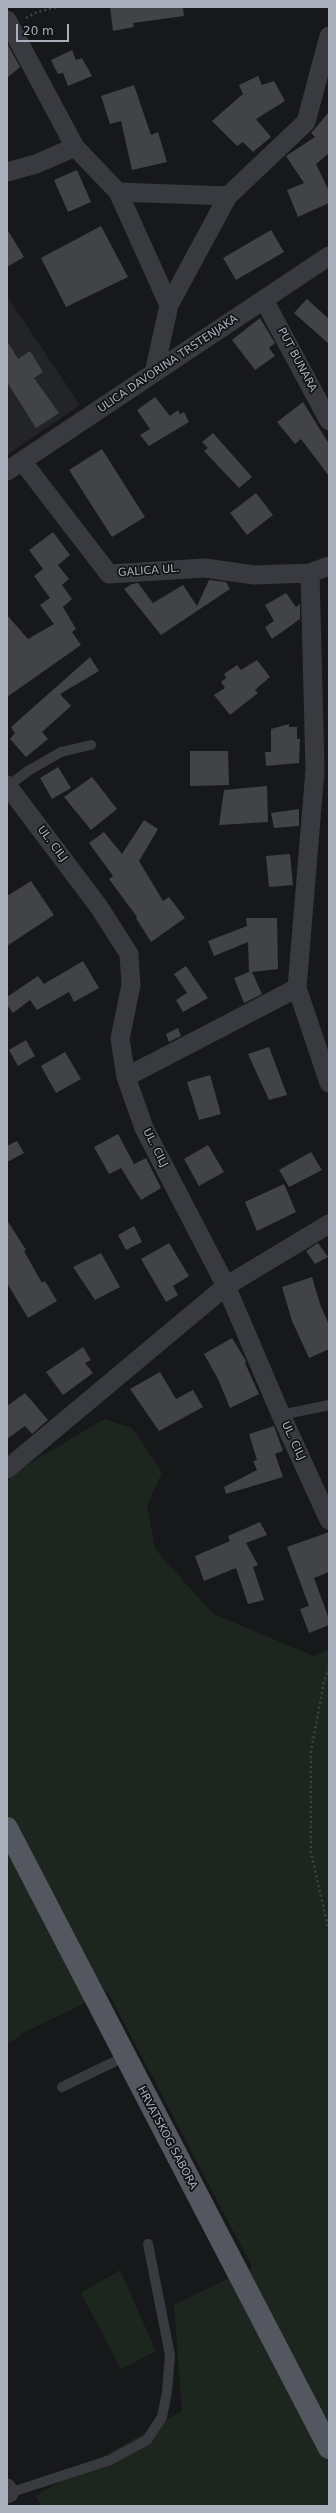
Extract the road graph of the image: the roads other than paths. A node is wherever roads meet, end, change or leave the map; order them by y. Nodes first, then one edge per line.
1 (9, 23) edge
2 (329, 36) edge
3 (323, 87) edge
4 (75, 147) junction
5 (7, 172) edge
6 (118, 192) junction
7 (228, 196) junction
8 (329, 256) edge
9 (264, 300) junction
10 (169, 306) junction
11 (154, 373) junction
12 (329, 421) edge
13 (15, 466) edge
14 (329, 566) edge
15 (310, 573) junction
16 (91, 745) dead end
17 (8, 786) edge
18 (297, 988) junction
19 (126, 1077) junction
20 (329, 1082) edge
21 (329, 1224) edge
22 (226, 1286) junction
23 (329, 1405) edge
24 (280, 1415) junction
25 (7, 1469) edge
26 (329, 1520) edge
27 (7, 1828) edge
28 (124, 2057) junction
29 (62, 2087) dead end
30 (148, 2244) dead end
31 (329, 2448) edge
32 (8, 2492) edge

1 - 4 street
2 - 3 street
3 - 7 street
4 - 5 street
4 - 6 street
6 - 7 street
6 - 10 street
7 - 10 street
8 - 9 street, ULICA DAVORINA TRSTENJAKA
9 - 11 street, ULICA DAVORINA TRSTENJAKA
9 - 12 street, PUT BUNARA
10 - 11 street
11 - 13 street, ULICA DAVORINA TRSTENJAKA
13 - 15 street, GALICA UL.
14 - 15 street, GALICA UL.
15 - 18 street
16 - 17 lane
17 - 19 street, UL. CILJ
18 - 19 street
18 - 20 street
19 - 22 street, UL. CILJ
21 - 22 street
22 - 24 street, UL. CILJ
22 - 25 street
23 - 24 lane
24 - 26 street, UL. CILJ
27 - 28 main road, HRVATSKOG SABORA
28 - 29 lane
28 - 31 main road, HRVATSKOG SABORA
30 - 32 lane

